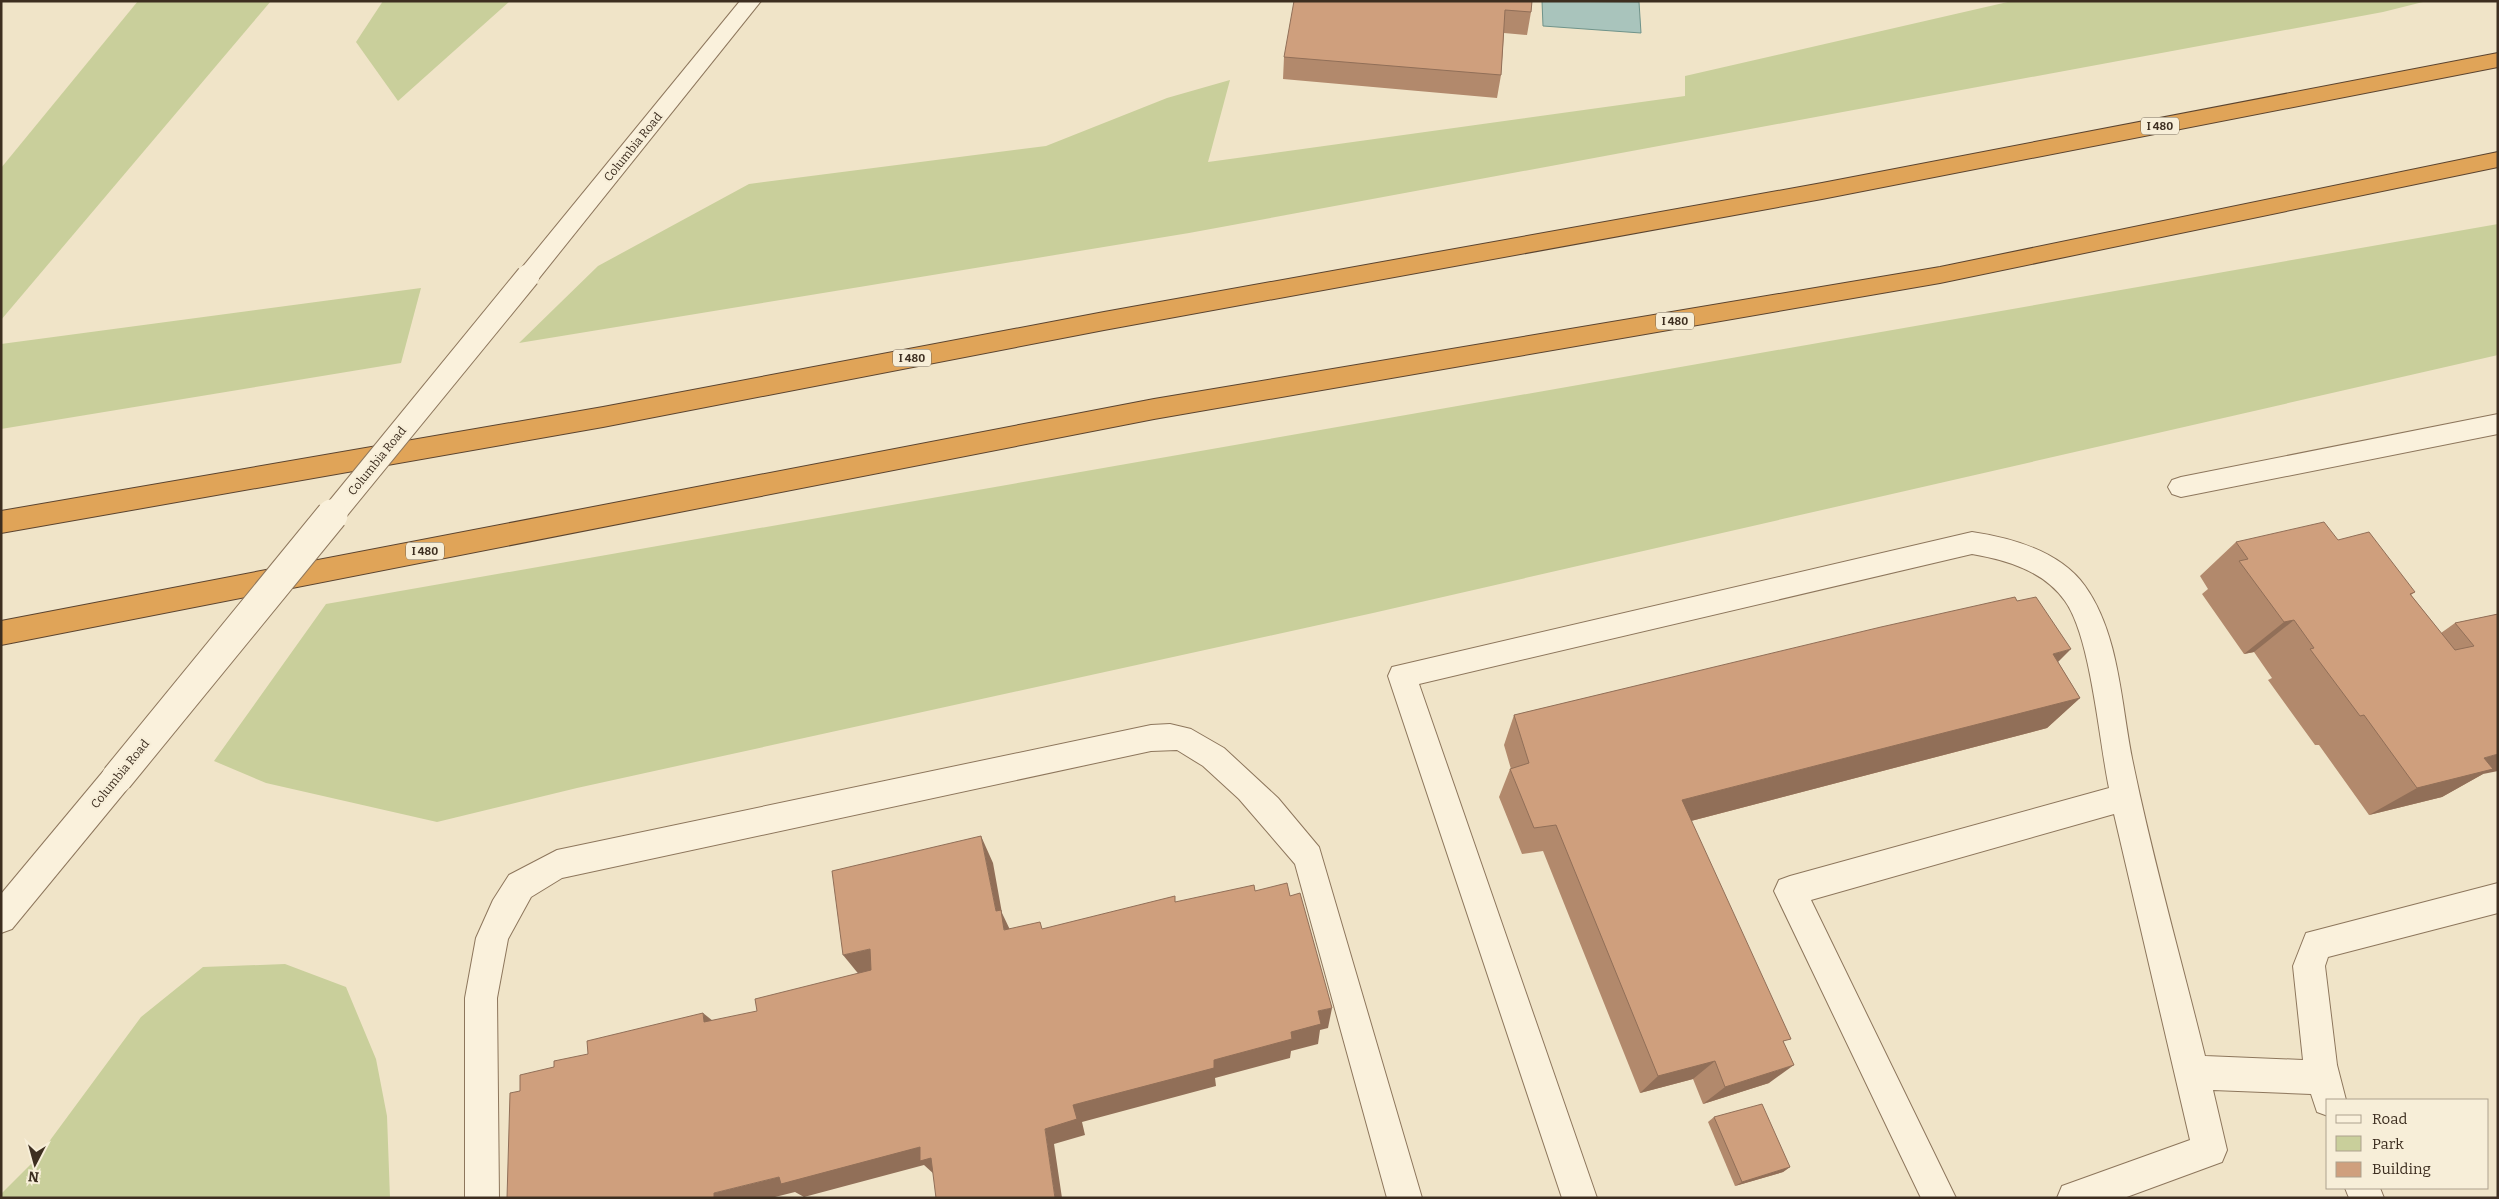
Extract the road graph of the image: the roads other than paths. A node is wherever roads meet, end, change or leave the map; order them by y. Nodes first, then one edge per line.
1 (751, 1) edge
2 (2498, 60) edge
3 (2498, 159) edge
4 (2498, 424) edge
5 (2181, 487) dead end
6 (1, 522) edge
7 (1, 633) edge
8 (2126, 797) junction
9 (2498, 898) edge
10 (1, 918) edge
11 (2192, 1072) junction
12 (2326, 1089) edge
13 (482, 1198) edge
14 (1405, 1198) edge
15 (1580, 1198) edge
16 (1939, 1198) edge
17 (2074, 1198) edge

1 - 10 street, Columbia Road, bridge
2 - 6 highway, I 480
3 - 7 highway, I 480
4 - 5 street
8 - 11 street
8 - 15 street
8 - 16 street
9 - 12 street
11 - 12 street
11 - 17 street
13 - 14 street

